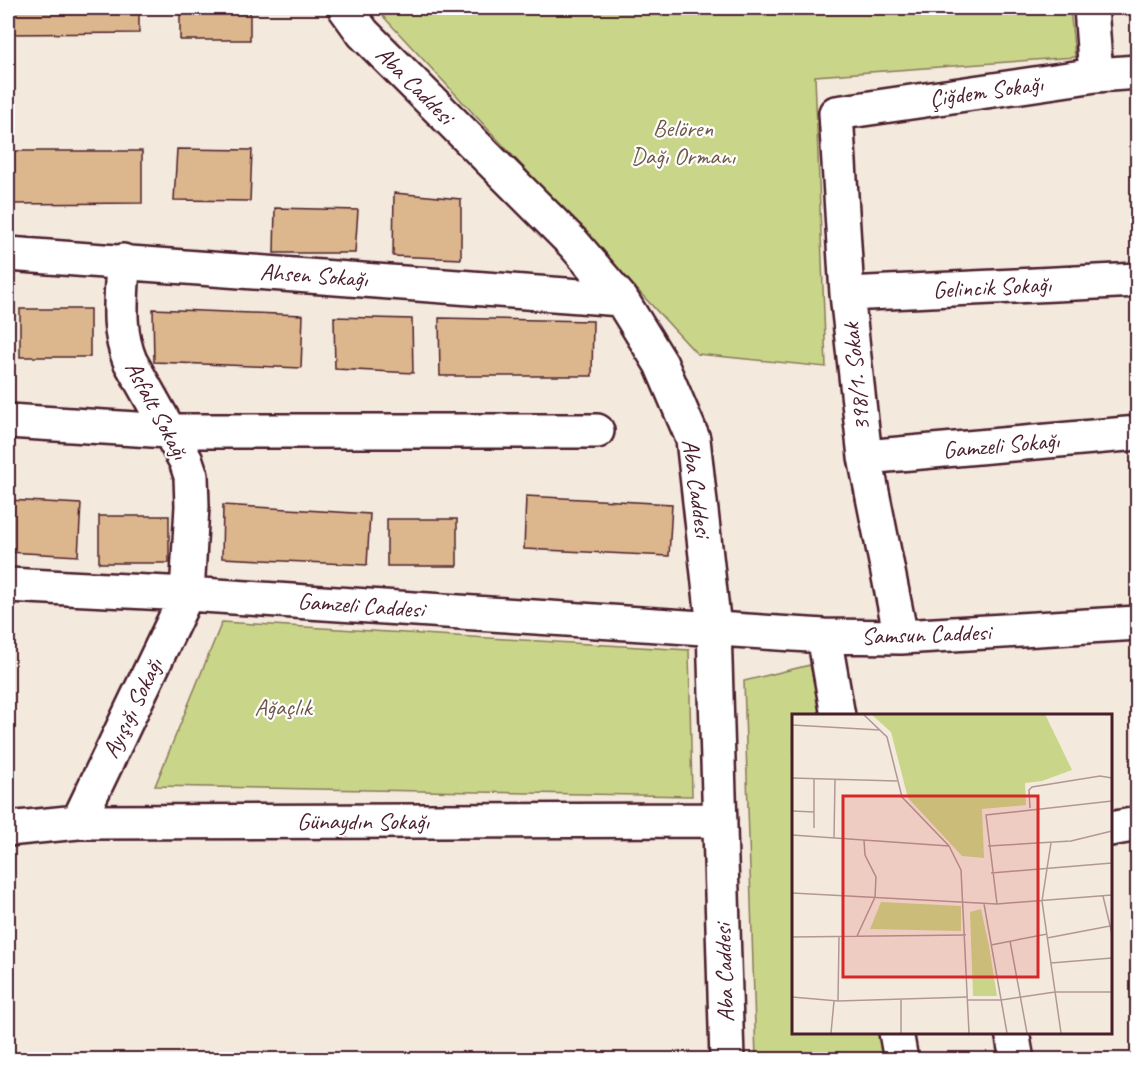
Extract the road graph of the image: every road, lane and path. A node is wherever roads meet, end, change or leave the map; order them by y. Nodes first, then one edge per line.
1 (345, 8) edge
2 (1090, 8) edge
3 (1137, 72) edge
4 (1096, 75) junction
5 (836, 113) joint
6 (8, 254) edge
7 (123, 261) junction
8 (1137, 280) edge
9 (847, 294) junction
10 (621, 298) junction
11 (8, 421) edge
12 (168, 431) junction
13 (597, 431) dead end
14 (1137, 433) edge
15 (865, 457) junction
16 (8, 585) edge
17 (187, 594) junction
18 (1137, 623) edge
19 (714, 628) junction
20 (824, 636) junction
21 (901, 637) junction
22 (838, 714) edge
23 (720, 820) junction
24 (78, 822) junction
25 (1137, 824) edge
26 (8, 829) edge
27 (1112, 829) edge
28 (896, 1034) edge
29 (1012, 1034) edge
30 (727, 1059) edge
31 (901, 1059) edge
32 (1017, 1059) edge

1 - 10 street, Aba Caddesi
2 - 4 street
3 - 4 street, Çiğdem Sokağı
4 - 5 street, Çiğdem Sokağı
5 - 9 street, 398/1. Sokak
6 - 7 street, Ahsen Sokağı
7 - 10 street, Ahsen Sokağı
7 - 12 street, Asfalt Sokağı
8 - 9 street, Gelincik Sokağı
9 - 15 street, 398/1. Sokak
10 - 19 street, Aba Caddesi
11 - 12 street
12 - 13 street
12 - 17 street, Asfalt Sokağı
14 - 15 street, Gamzeli Sokağı
15 - 21 street, 398/1. Sokak
16 - 17 street, Gamzeli Caddesi
17 - 19 street, Gamzeli Caddesi
17 - 24 street, Ayışığı Sokağı
18 - 21 street, Samsun Caddesi
19 - 20 street, Samsun Caddesi
19 - 23 street, Aba Caddesi
20 - 21 street, Samsun Caddesi
20 - 22 street
23 - 24 street, Günaydın Sokağı
23 - 30 street, Aba Caddesi
24 - 26 street, Günaydın Sokağı
25 - 27 street
28 - 31 street
29 - 32 street

